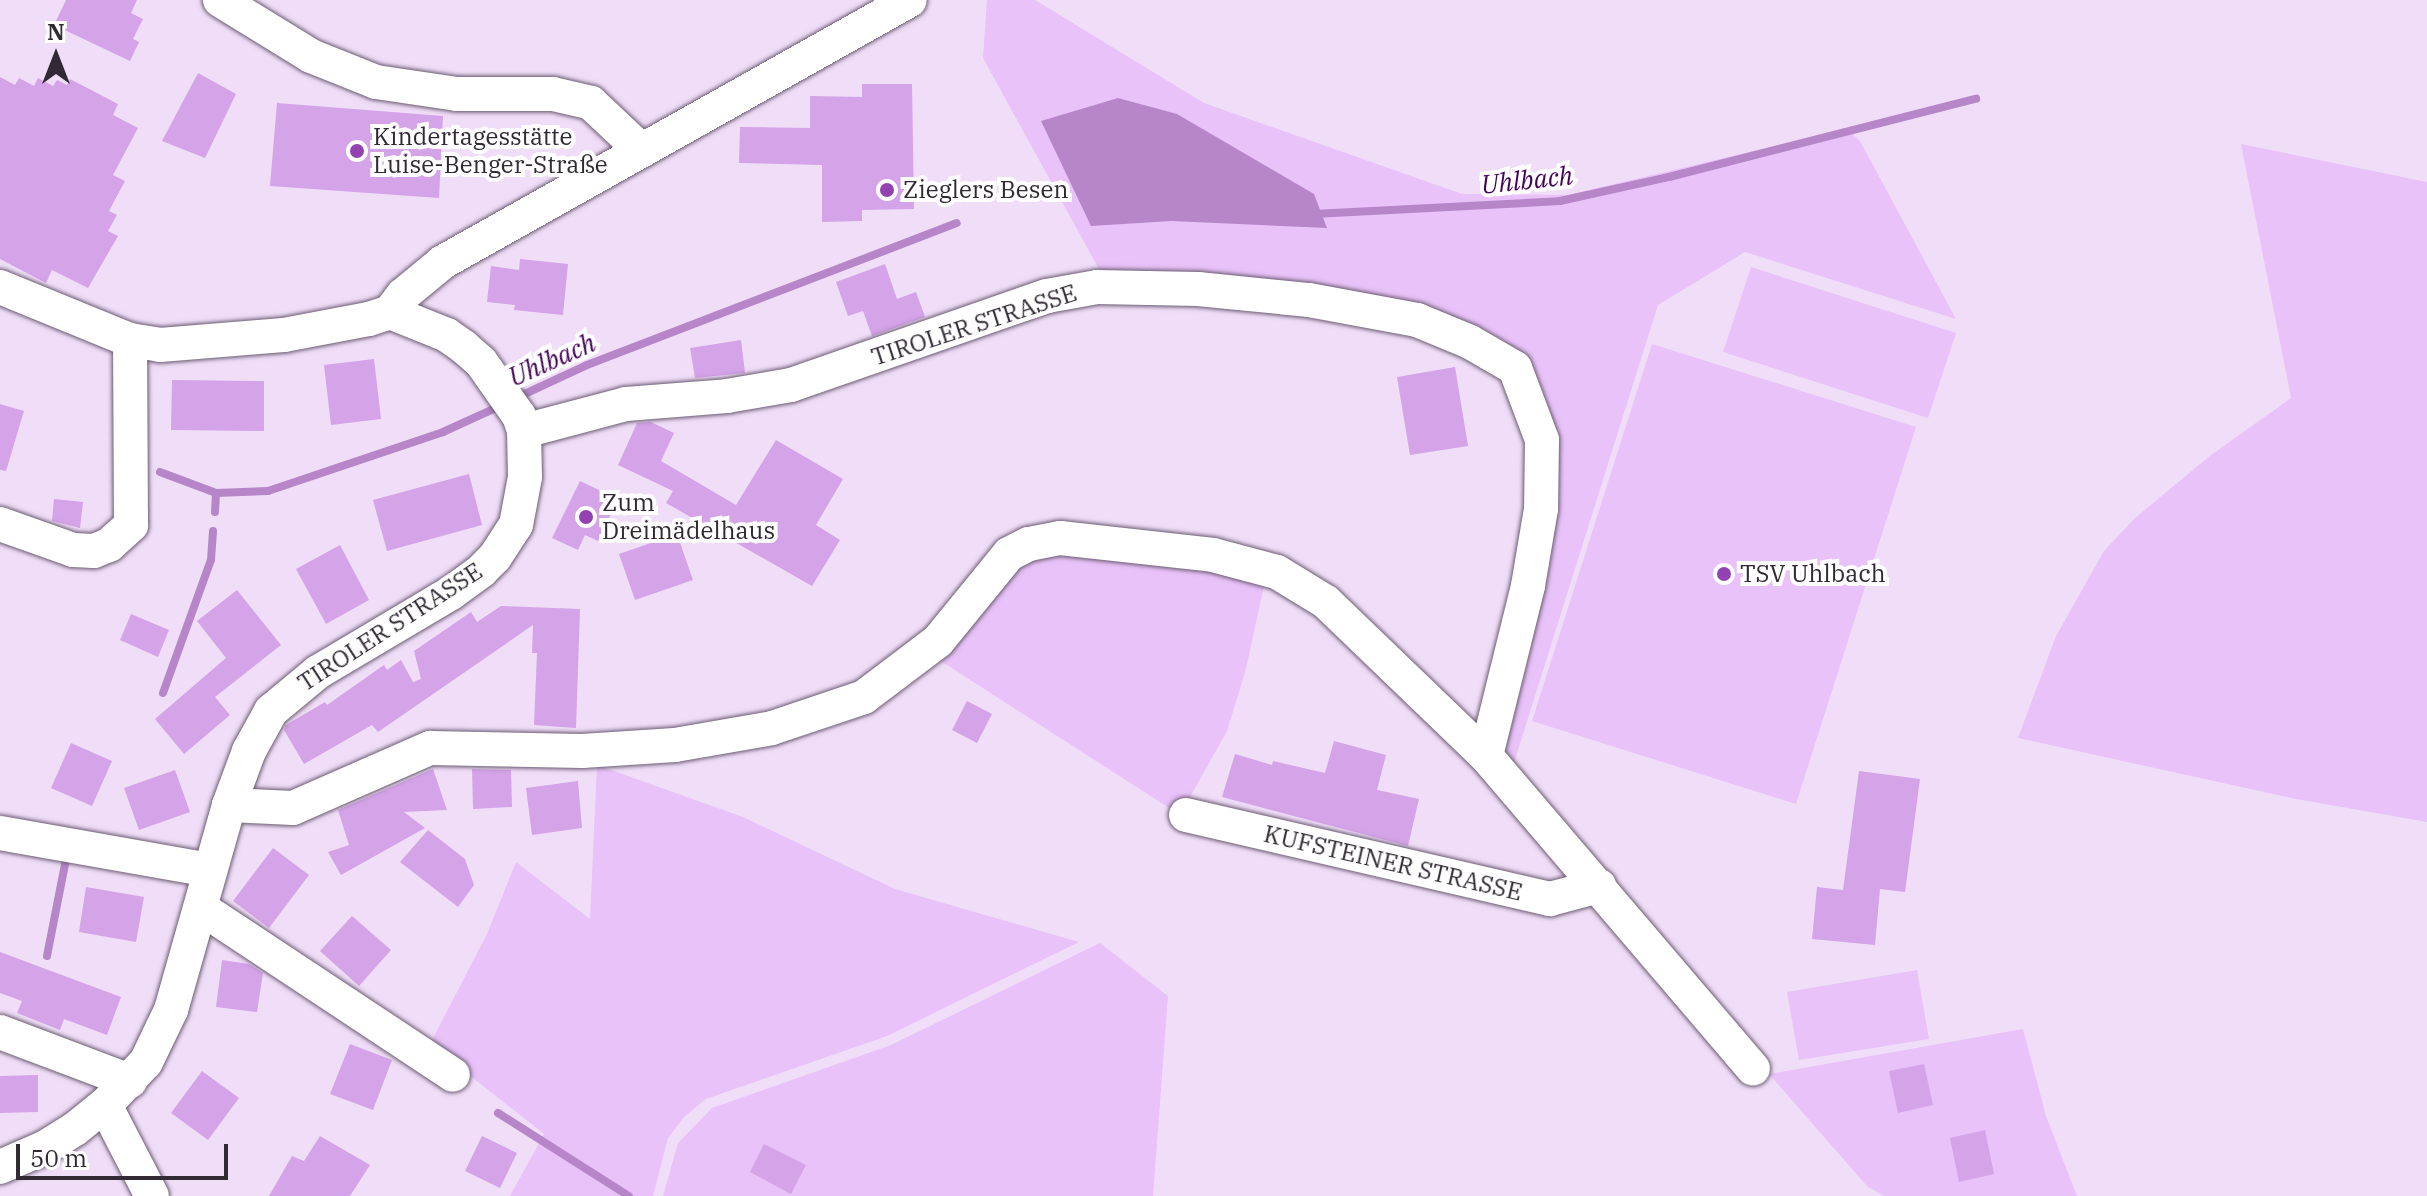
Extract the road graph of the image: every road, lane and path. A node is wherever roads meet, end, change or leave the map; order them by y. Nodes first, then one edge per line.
1 (220, 0) edge
2 (910, 0) edge
3 (641, 150) junction
4 (0, 287) edge
5 (390, 312) junction
6 (130, 340) junction
7 (521, 424) junction
8 (0, 524) edge
9 (1486, 756) junction
10 (229, 805) junction
11 (1186, 815) dead end
12 (0, 833) edge
13 (210, 870) junction
14 (1599, 886) junction
15 (201, 908) junction
16 (0, 1032) edge
17 (1753, 1069) dead end
18 (453, 1075) dead end
19 (130, 1081) junction
20 (105, 1105) junction
21 (0, 1167) edge
22 (152, 1196) edge

1 - 3 street
2 - 3 street
3 - 5 street
4 - 6 street
5 - 6 street
5 - 7 street
6 - 8 street
7 - 9 street, TIROLER STRASSE
7 - 10 street, TIROLER STRASSE
9 - 10 street
9 - 14 street
10 - 13 street, TIROLER STRASSE
11 - 14 street, KUFSTEINER STRASSE
12 - 13 street
13 - 15 street, TIROLER STRASSE
14 - 17 street
15 - 18 street
15 - 19 street, TIROLER STRASSE
16 - 19 street
19 - 20 street, TIROLER STRASSE
20 - 21 street, TIROLER STRASSE
20 - 22 street

